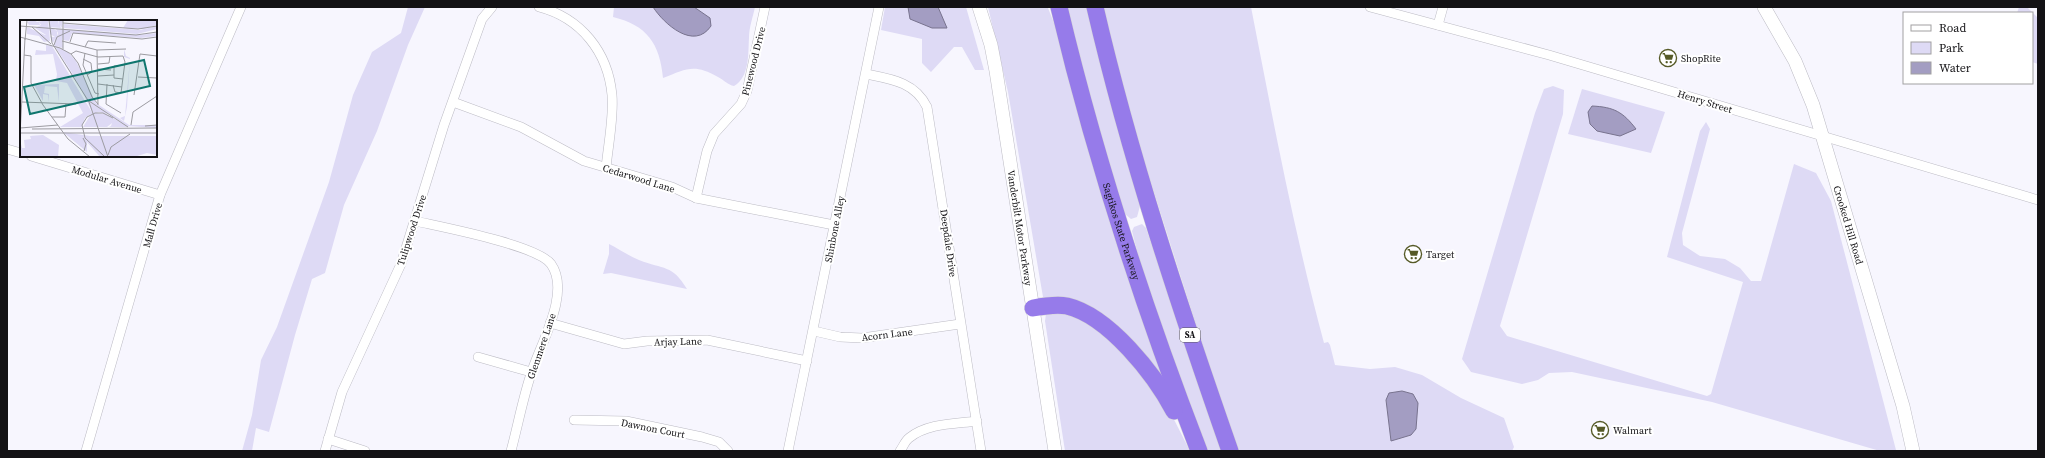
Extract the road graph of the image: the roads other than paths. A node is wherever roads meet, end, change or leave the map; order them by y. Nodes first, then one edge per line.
1 (241, 7) edge
2 (492, 7) edge
3 (539, 7) edge
4 (765, 7) edge
5 (879, 7) edge
6 (979, 7) edge
7 (1052, 7) edge
8 (1059, 7) edge
9 (1095, 7) edge
10 (1370, 7) edge
11 (1443, 7) edge
12 (1764, 7) edge
13 (1438, 25) junction
14 (866, 74) junction
15 (453, 102) junction
16 (1084, 103) junction
17 (1823, 136) junction
18 (7, 149) edge
19 (20, 153) edge
20 (34, 157) edge
21 (606, 168) junction
22 (160, 196) junction
23 (696, 198) junction
24 (2038, 200) edge
25 (415, 221) junction
26 (834, 225) junction
27 (1033, 308) junction
28 (550, 323) junction
29 (960, 324) junction
30 (814, 331) junction
31 (478, 357) dead end
32 (807, 361) junction
33 (531, 372) junction
34 (574, 420) dead end
35 (977, 421) junction
36 (328, 439) junction
37 (86, 451) edge
38 (325, 451) edge
39 (365, 451) edge
40 (511, 451) edge
41 (728, 451) edge
42 (788, 451) edge
43 (900, 451) edge
44 (981, 451) edge
45 (1055, 451) edge
46 (1192, 451) edge
47 (1199, 451) edge
48 (1230, 451) edge
49 (1913, 451) edge

1 - 22 street, Mall Drive
2 - 15 street, Tulipwood Drive
3 - 21 street
4 - 23 street, Pinewood Drive
5 - 14 street, Shinbone Alley
6 - 27 main road, Vanderbilt Motor Parkway
7 - 16 highway
8 - 16 highway, Sagtikos State Parkway
9 - 48 highway, SA
10 - 13 street, Henry Street
11 - 13 street
12 - 17 main road, Crooked Hill Road
13 - 17 street, Henry Street
14 - 26 street, Shinbone Alley
14 - 29 street, Deepdale Drive
15 - 21 street, Cedarwood Lane
15 - 25 street, Tulipwood Drive
16 - 47 highway, Sagtikos State Parkway
17 - 24 street, Henry Street
17 - 49 main road, Crooked Hill Road
18 - 19 street
20 - 22 street, Modular Avenue
21 - 23 street, Cedarwood Lane
22 - 37 street, Mall Drive
23 - 26 street, Cedarwood Lane
25 - 28 street, Glenmere Lane
25 - 36 street, Tulipwood Drive
26 - 30 street, Shinbone Alley
27 - 45 main road, Vanderbilt Motor Parkway
27 - 46 highway
28 - 32 street, Arjay Lane
28 - 33 street, Glenmere Lane
29 - 30 street, Acorn Lane
29 - 35 street, Deepdale Drive
30 - 32 street, Shinbone Alley
31 - 33 street
32 - 42 street, Shinbone Alley
33 - 40 street, Glenmere Lane
34 - 41 street, Dawnon Court
35 - 43 street
35 - 44 street, Deepdale Drive
36 - 38 street, Tulipwood Drive
36 - 39 street

